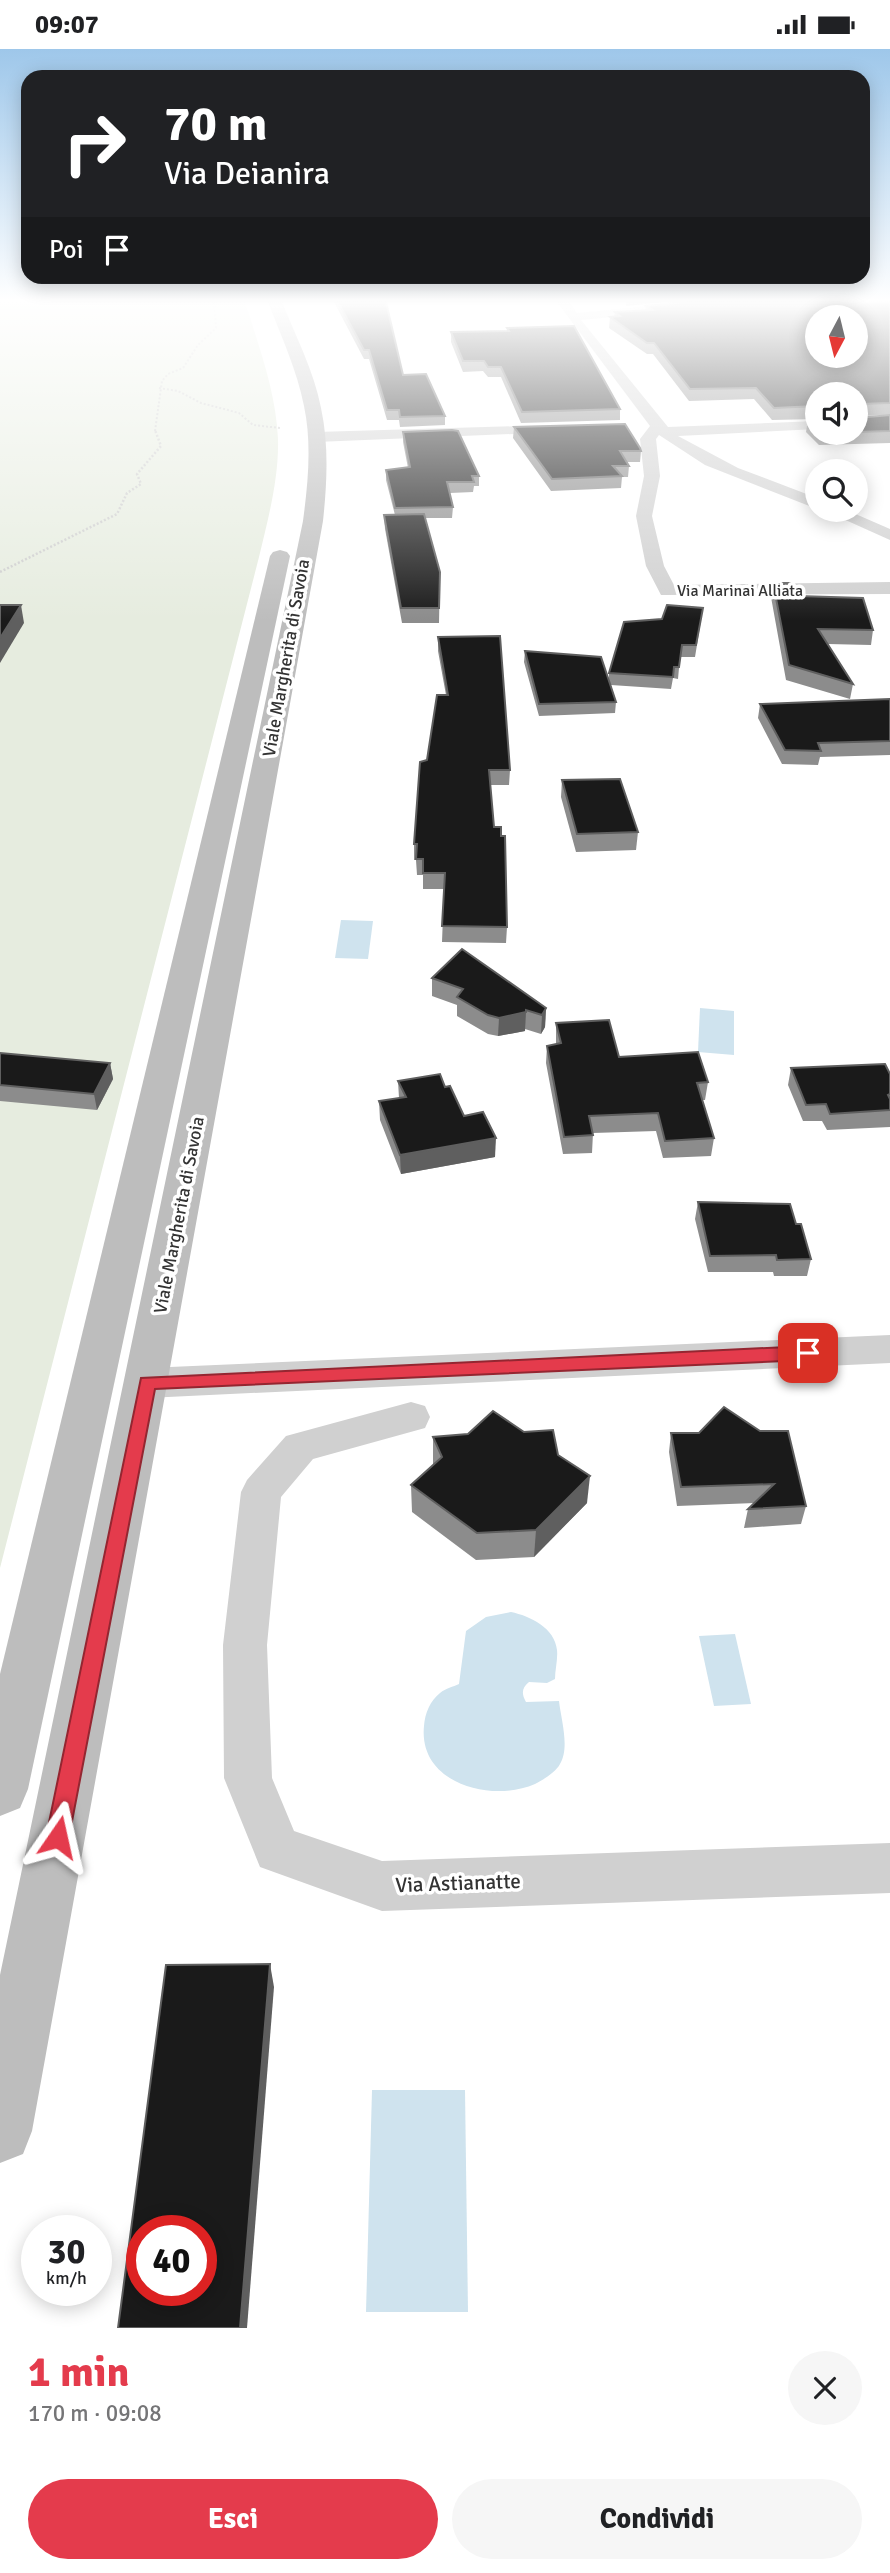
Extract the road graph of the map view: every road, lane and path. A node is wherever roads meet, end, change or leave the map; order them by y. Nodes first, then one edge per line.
1 (157, 408) edge
2 (221, 408) edge
3 (292, 408) edge
4 (313, 408) edge
5 (640, 408) edge
6 (805, 425) edge
7 (280, 428) dead end
8 (655, 428) junction
9 (576, 429) edge
10 (317, 437) junction
11 (805, 499) edge
12 (860, 522) edge
13 (890, 535) edge
14 (0, 572) edge
15 (890, 588) edge
16 (890, 1349) edge
17 (147, 1383) junction
18 (411, 1417) dead end
19 (0, 1789) edge
20 (890, 1868) edge
21 (0, 2131) edge

1 - 14 path
2 - 7 path
3 - 19 street, Viale Margherita di Savoia
4 - 10 street, Viale Margherita di Savoia
5 - 8 street
6 - 8 street
8 - 11 street
8 - 15 street, Via Marinai Alliata
9 - 10 street
10 - 17 street, Viale Margherita di Savoia
12 - 13 street
16 - 17 street
17 - 21 street, Viale Margherita di Savoia
18 - 20 street, Via Astianatte

